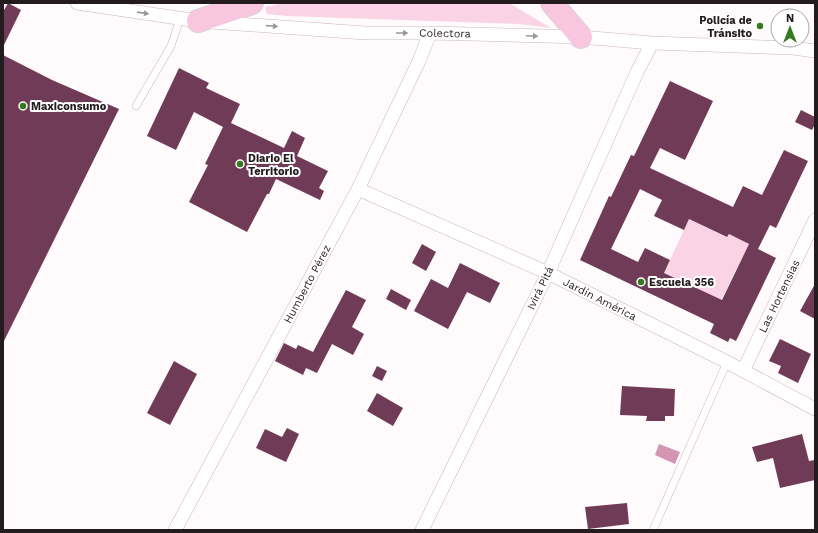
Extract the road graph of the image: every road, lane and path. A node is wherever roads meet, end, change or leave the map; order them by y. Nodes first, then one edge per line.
1 (77, 3) edge
2 (252, 3) edge
3 (552, 3) edge
4 (189, 20) junction
5 (430, 33) junction
6 (581, 37) junction
7 (652, 43) junction
8 (815, 51) edge
9 (136, 106) dead end
10 (358, 189) junction
11 (815, 220) edge
12 (548, 273) junction
13 (727, 362) junction
14 (743, 372) junction
15 (815, 409) edge
16 (175, 530) edge
17 (422, 530) edge
18 (653, 530) edge

1 -> 4 street, Colectora
2 - 4 highway
3 - 6 highway
4 -> 5 street, Colectora
4 - 9 lane
5 -> 6 street, Colectora
5 - 10 street, Humberto Pérez
6 - 7 street, Colectora
7 - 8 street, Colectora
7 - 12 street, Ivirá Pitá
10 - 12 street, Jardín América
10 - 16 street, Humberto Pérez
11 - 14 street, Las Hortensias
12 - 13 street, Jardín América
12 - 17 street, Ivirá Pitá
13 - 14 street, Jardín América
13 - 18 lane
14 - 15 street, Jardín América

